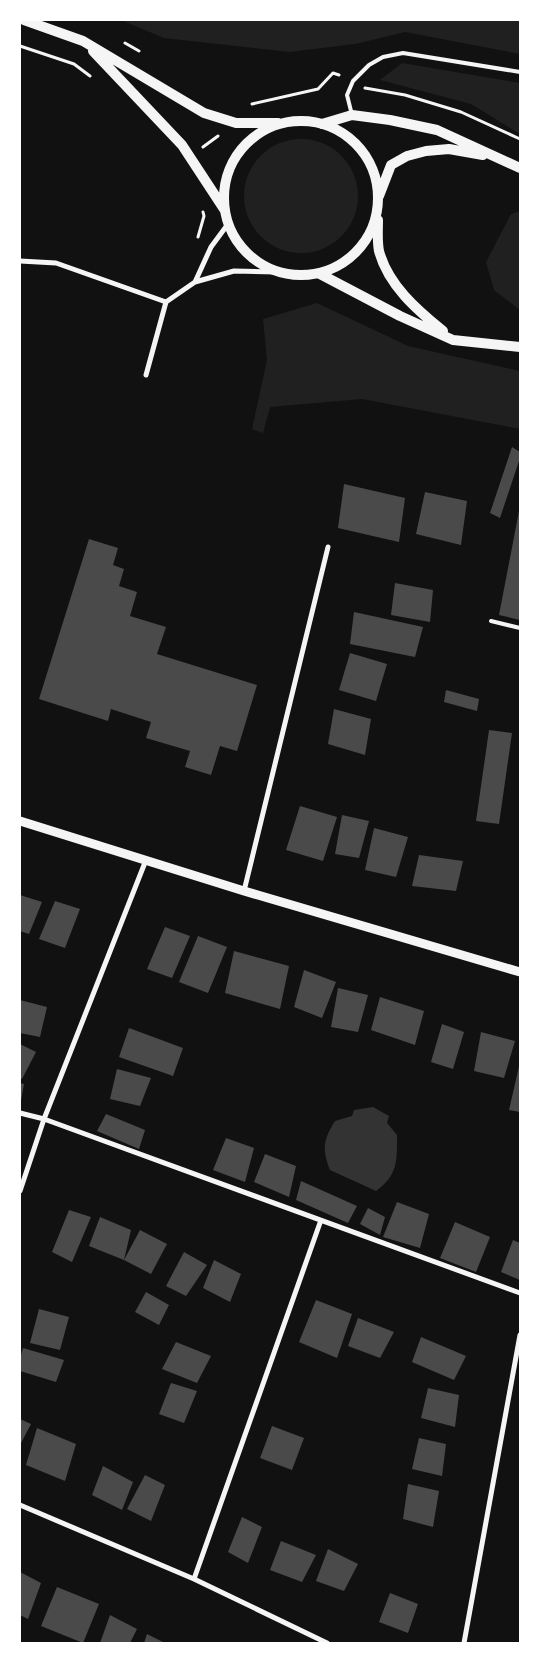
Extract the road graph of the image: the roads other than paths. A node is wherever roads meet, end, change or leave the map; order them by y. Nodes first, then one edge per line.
1 (24, 20) edge
2 (83, 41) junction
3 (520, 72) edge
4 (352, 115) junction
5 (284, 123) junction
6 (322, 124) junction
7 (501, 158) junction
8 (520, 168) edge
9 (379, 197) junction
10 (224, 210) junction
11 (377, 214) junction
12 (228, 224) junction
13 (20, 261) edge
14 (276, 272) junction
15 (320, 274) junction
16 (195, 282) junction
17 (166, 302) junction
18 (453, 340) junction
19 (520, 347) edge
20 (146, 375) dead end
21 (328, 547) dead end
22 (492, 621) dead end
23 (520, 628) edge
24 (20, 821) edge
25 (146, 860) junction
26 (244, 891) junction
27 (520, 972) edge
28 (20, 1113) edge
29 (44, 1119) junction
30 (20, 1191) edge
31 (321, 1220) junction
32 (520, 1293) edge
33 (520, 1335) edge
34 (20, 1505) edge
35 (194, 1579) junction
36 (327, 1643) edge
37 (464, 1643) edge

1 - 2 main road
2 - 5 main road
2 - 10 main road
3 - 4 lane
4 - 6 main road
4 - 7 main road
5 - 6 main road
5 - 10 main road
6 - 9 main road
7 - 8 main road
7 - 9 main road
9 - 11 main road
10 - 12 main road
11 - 15 main road
11 - 18 main road
12 - 14 main road
12 - 16 street
13 - 17 street
14 - 15 main road
14 - 16 street
15 - 18 main road
16 - 17 street
17 - 20 street
18 - 19 main road
21 - 26 street
22 - 23 lane
24 - 25 street
25 - 26 street
25 - 29 street
26 - 27 street
28 - 29 street
29 - 30 street
29 - 31 street
31 - 32 street
31 - 35 street
33 - 37 street
34 - 35 street
35 - 36 street

